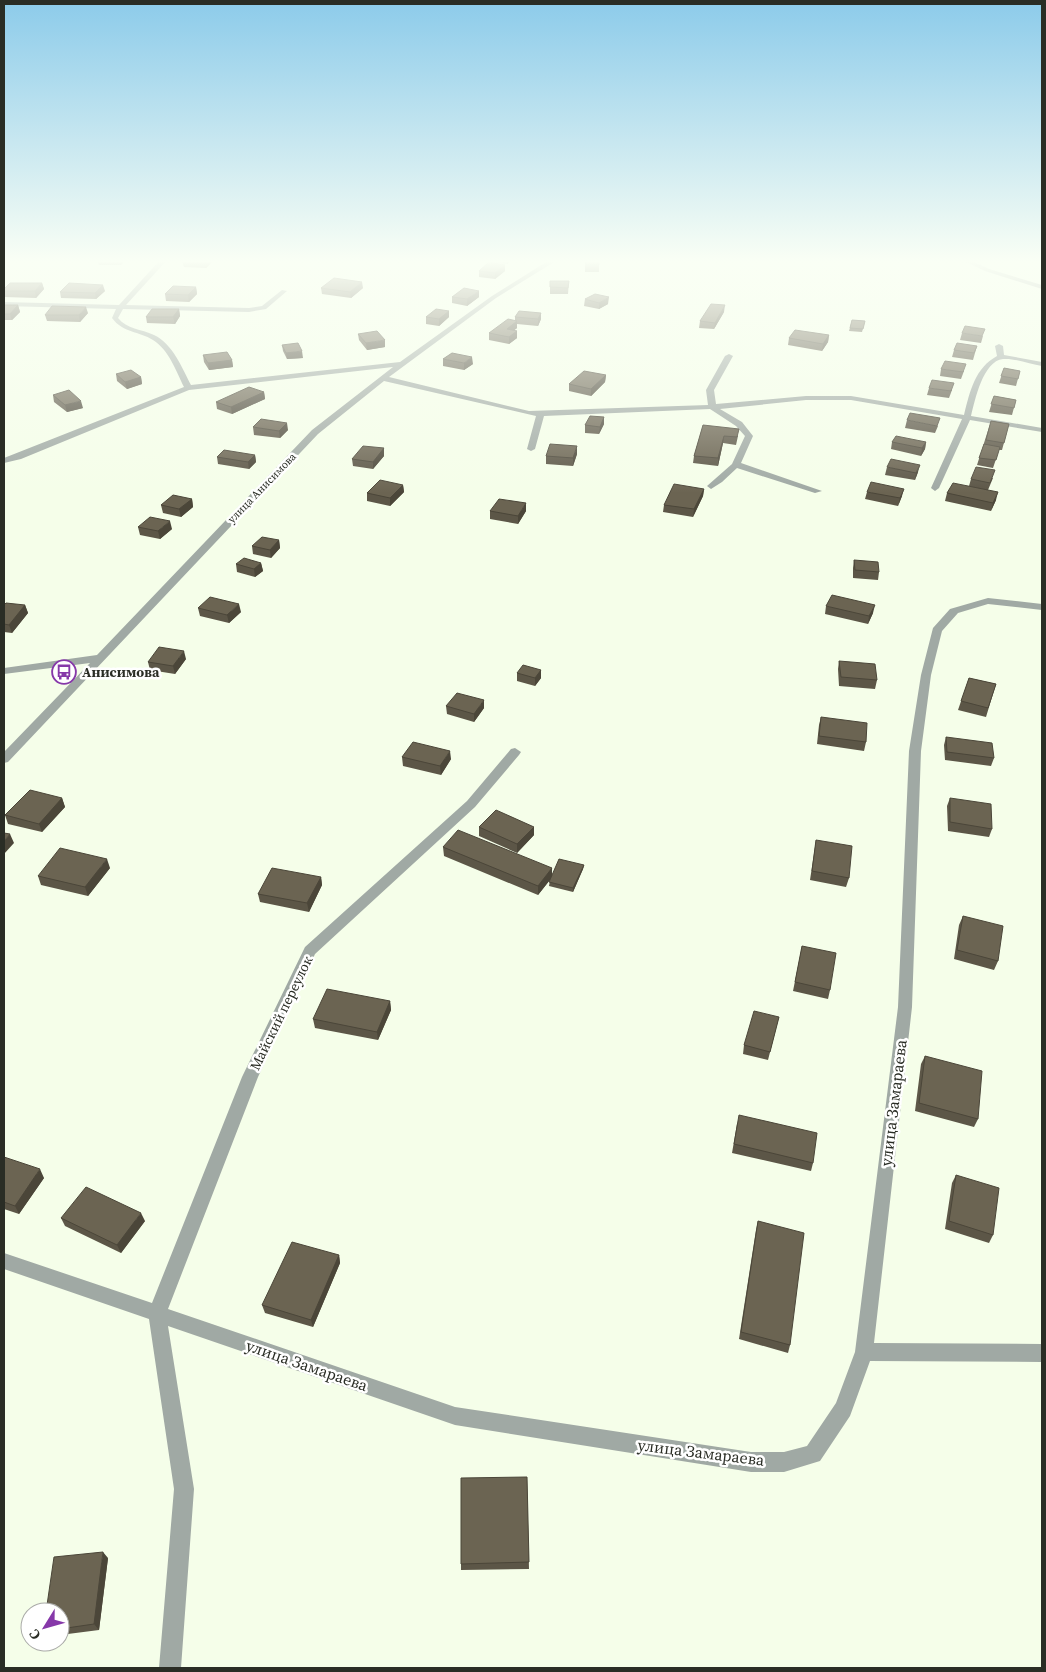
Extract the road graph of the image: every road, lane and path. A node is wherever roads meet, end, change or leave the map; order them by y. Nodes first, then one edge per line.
1 (151, 337) edge
2 (439, 337) edge
3 (999, 346) dead end
4 (729, 356) dead end
5 (1001, 357) junction
6 (402, 364) junction
7 (1042, 364) edge
8 (383, 378) junction
9 (188, 388) junction
10 (712, 407) junction
11 (541, 414) junction
12 (967, 417) junction
13 (1042, 430) edge
14 (531, 449) dead end
15 (4, 461) edge
16 (737, 465) junction
17 (711, 486) dead end
18 (935, 488) dead end
19 (818, 491) dead end
20 (1042, 607) edge
21 (100, 658) junction
22 (4, 671) edge
23 (516, 752) dead end
24 (4, 760) edge
25 (4, 1261) edge
26 (157, 1313) junction
27 (864, 1352) junction
28 (1042, 1353) edge
29 (170, 1668) edge

1 - 9 street
2 - 6 street, улица Анисимова
3 - 5 street
4 - 10 street
5 - 7 street
5 - 12 street
6 - 8 street, улица Анисимова
6 - 9 street
8 - 11 street
8 - 21 street, улица Анисимова
9 - 15 street
10 - 11 street
10 - 12 street
10 - 16 street
11 - 14 street
12 - 13 street
12 - 18 street
16 - 17 street
16 - 19 street
20 - 27 street, улица Замараева
21 - 22 street
21 - 24 street, улица Анисимова
23 - 26 street, Майский переулок
25 - 26 street
26 - 27 street, улица Замараева
26 - 29 street
27 - 28 street

